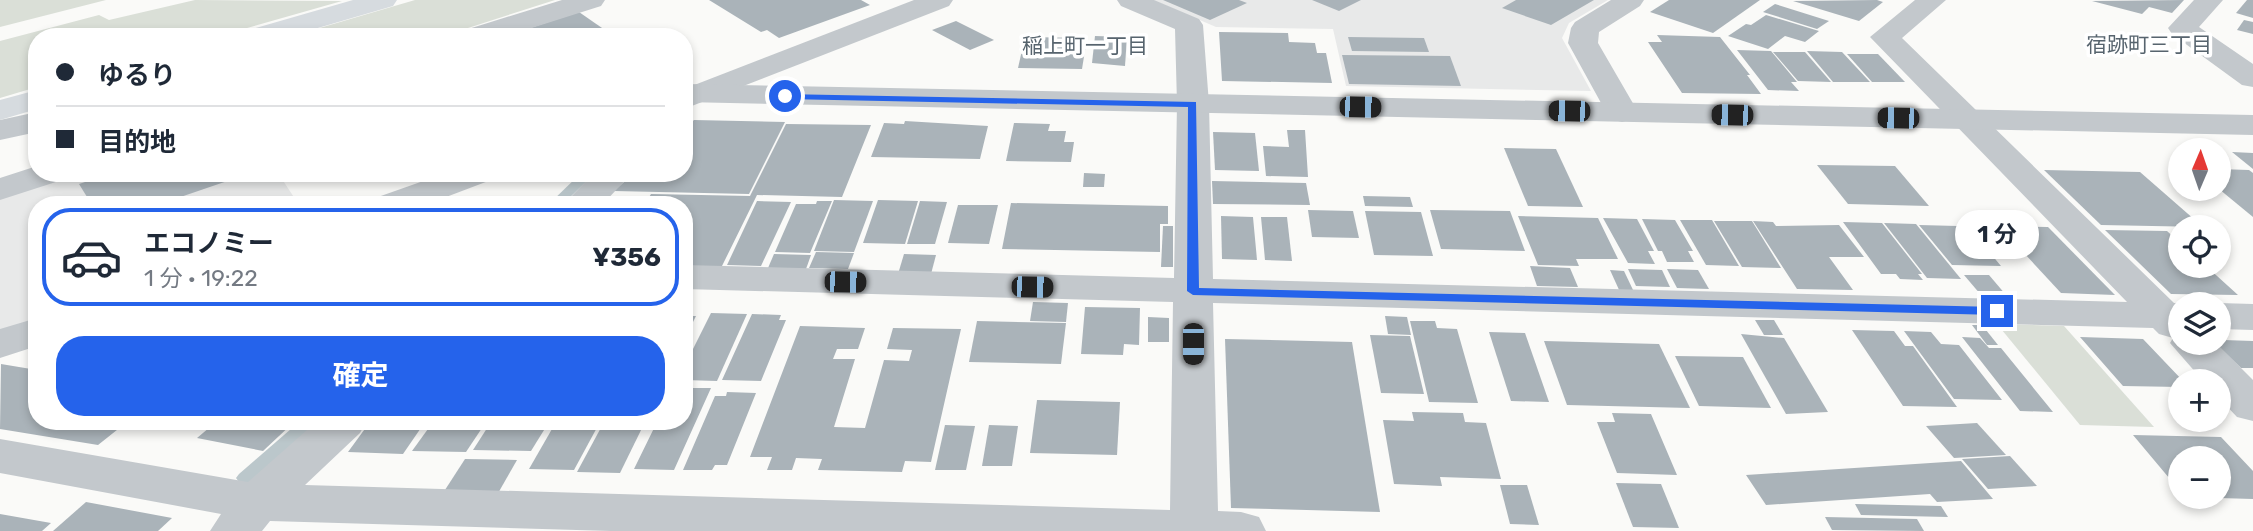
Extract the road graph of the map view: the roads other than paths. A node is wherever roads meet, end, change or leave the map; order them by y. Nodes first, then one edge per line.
1 (383, 0) edge
2 (591, 0) edge
3 (939, 0) edge
4 (1131, 0) edge
5 (1630, 0) edge
6 (1932, 0) edge
7 (2209, 0) edge
8 (286, 28) edge
9 (501, 28) edge
10 (2253, 78) edge
11 (693, 97) edge
12 (693, 99) edge
13 (28, 102) edge
14 (1193, 104) junction
15 (0, 110) edge
16 (1622, 112) junction
17 (1969, 119) junction
18 (28, 124) edge
19 (2253, 125) edge
20 (0, 130) edge
21 (28, 180) edge
22 (454, 182) edge
23 (605, 182) edge
24 (0, 189) edge
25 (416, 196) edge
26 (590, 196) edge
27 (693, 277) edge
28 (1193, 291) junction
29 (2168, 316) edge
30 (2231, 317) edge
31 (2253, 317) edge
32 (2168, 327) edge
33 (28, 334) edge
34 (0, 344) edge
35 (2205, 355) edge
36 (2253, 407) edge
37 (336, 430) edge
38 (0, 456) edge
39 (246, 516) edge
40 (1194, 530) edge
41 (1241, 531) edge

1 - 8 main road
2 - 9 street
3 - 11 street
4 - 14 street
5 - 16 street
6 - 17 street
7 - 10 street
12 - 14 street
13 - 15 main road
14 - 16 street
14 - 28 street
16 - 17 street
17 - 19 street
17 - 29 street
18 - 20 street
21 - 24 street
22 - 25 street
23 - 26 street
27 - 28 street
28 - 32 street
28 - 40 street
30 - 31 street
33 - 34 street
35 - 36 street
37 - 39 street
38 - 39 street
39 - 40 street
40 - 41 street

